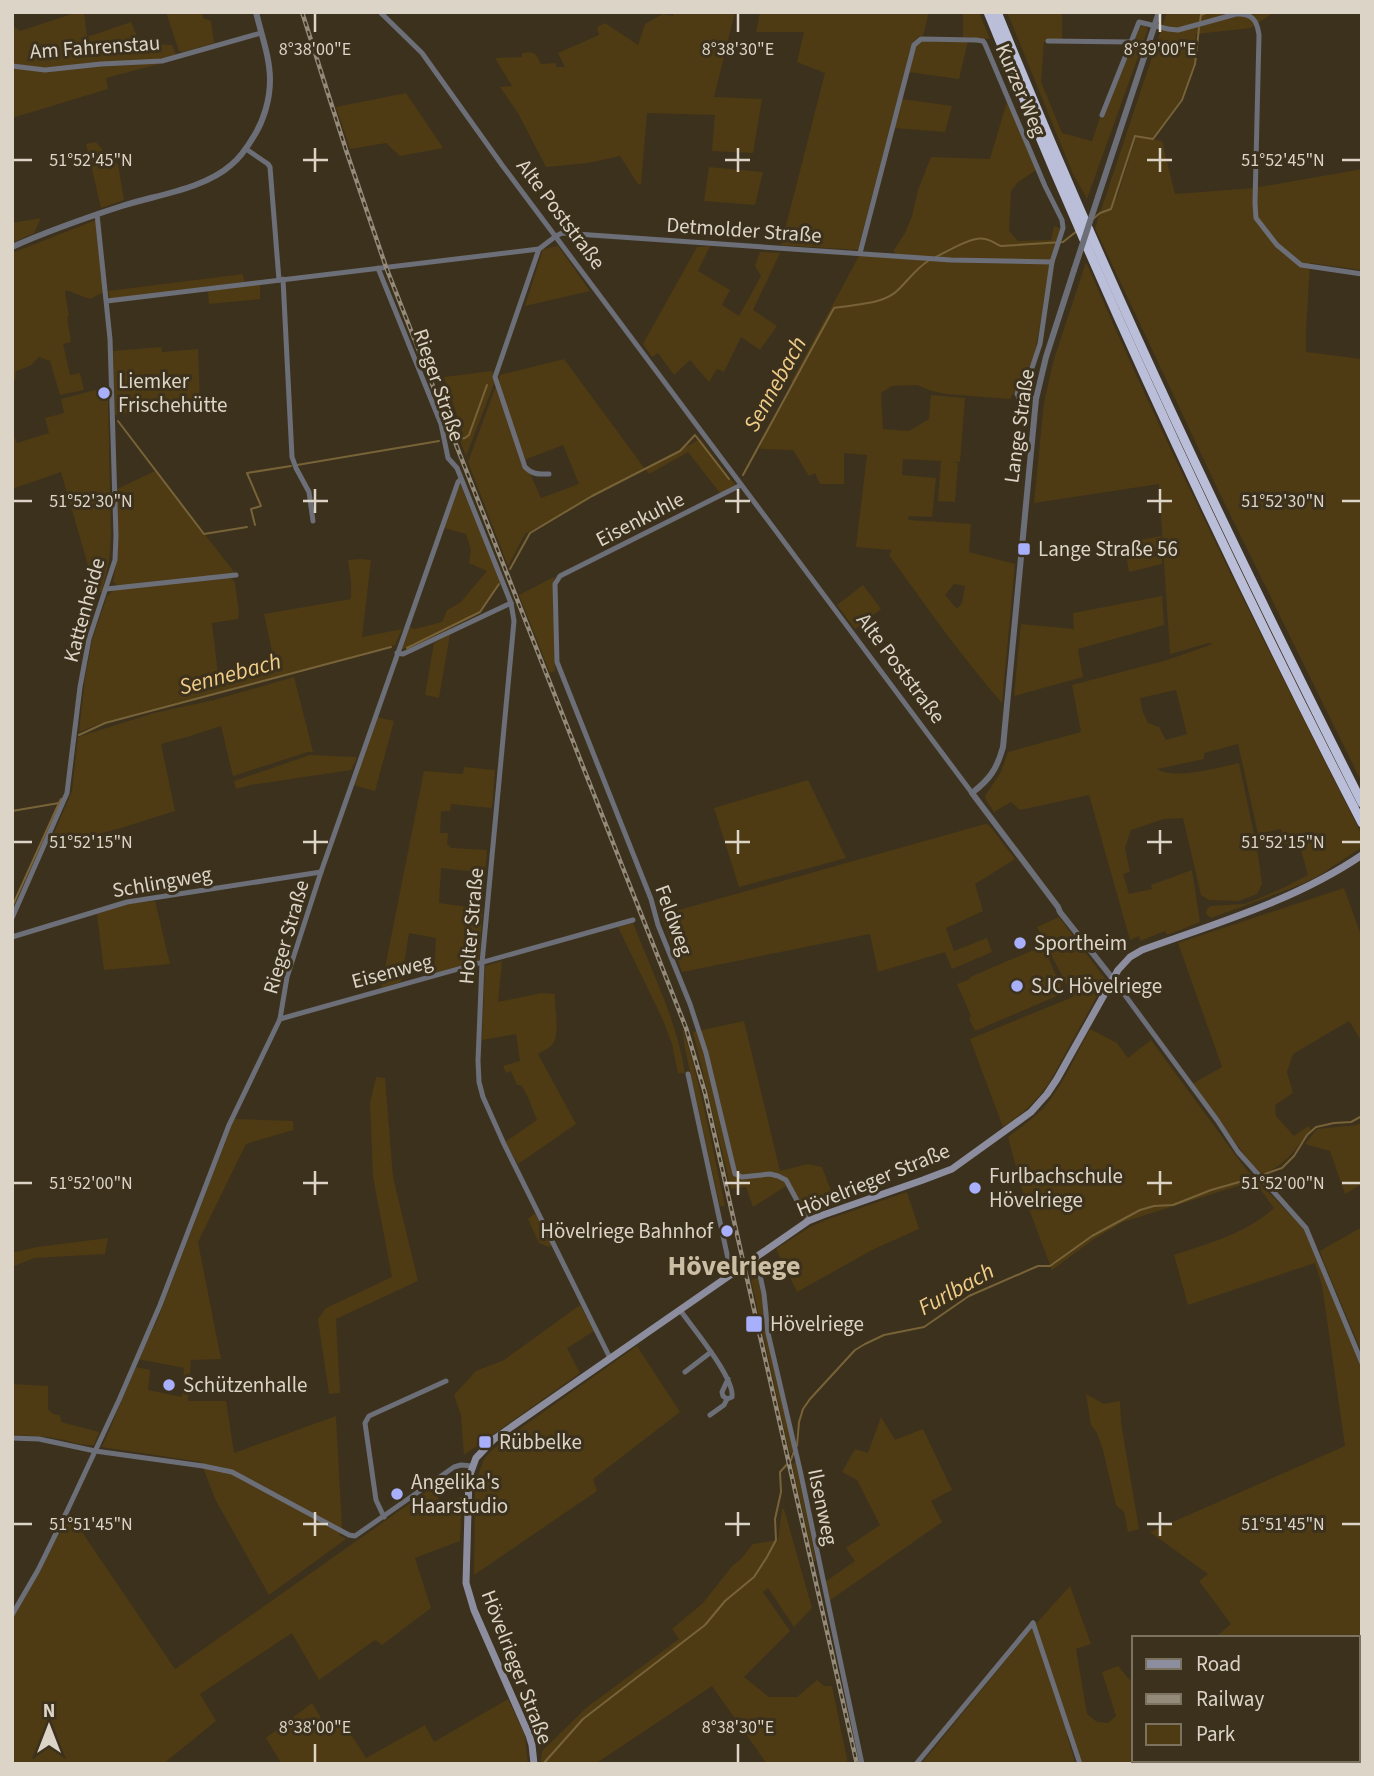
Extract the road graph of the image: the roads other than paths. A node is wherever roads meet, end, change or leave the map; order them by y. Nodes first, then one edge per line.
1 (256, 12) edge
2 (380, 12) edge
3 (988, 12) edge
4 (997, 12) edge
5 (1142, 12) edge
6 (1160, 12) edge
7 (1139, 22) junction
8 (1155, 26) junction
9 (261, 33) junction
10 (1048, 41) dead end
11 (1130, 42) junction
12 (12, 66) edge
13 (1102, 115) dead end
14 (246, 149) junction
15 (97, 214) junction
16 (1083, 228) junction
17 (556, 236) junction
18 (12, 247) edge
19 (539, 249) junction
20 (860, 253) junction
21 (1052, 262) junction
22 (378, 268) junction
23 (1362, 274) edge
24 (281, 279) junction
25 (107, 301) junction
26 (1036, 399) junction
27 (549, 474) dead end
28 (461, 478) junction
29 (741, 485) junction
30 (313, 521) dead end
31 (236, 575) dead end
32 (555, 584) joint
33 (106, 589) junction
34 (511, 603) junction
35 (397, 653) junction
36 (972, 793) junction
37 (1362, 803) edge
38 (1362, 822) edge
39 (1360, 857) edge
40 (321, 872) junction
41 (12, 918) edge
42 (633, 920) dead end
43 (12, 937) edge
44 (482, 963) junction
45 (1113, 979) junction
46 (280, 1018) junction
47 (688, 1074) dead end
48 (808, 1221) junction
49 (754, 1258) junction
50 (733, 1272) junction
51 (680, 1310) junction
52 (711, 1352) junction
53 (609, 1359) junction
54 (1362, 1363) edge
55 (685, 1372) dead end
56 (446, 1381) dead end
57 (710, 1415) dead end
58 (12, 1438) edge
59 (94, 1451) junction
60 (472, 1466) junction
61 (384, 1517) junction
62 (12, 1615) edge
63 (534, 1764) edge
64 (862, 1764) edge
65 (916, 1764) edge
66 (1080, 1764) edge

1 - 9 street
2 - 17 street, Alte Poststraße
3 - 16 highway
4 - 16 highway
5 - 7 street
6 - 8 street, Lange Straße
7 - 8 street
7 - 11 street
8 - 23 street
8 - 26 street, Lange Straße, bridge
9 - 12 street, Am Fahrenstau
9 - 14 street
10 - 11 street
11 - 13 street
14 - 15 street
14 - 24 street
15 - 18 street
15 - 25 street, Kattenheide
16 - 37 highway
16 - 38 highway
17 - 19 street
17 - 20 street, Detmolder Straße
17 - 29 street, Alte Poststraße
19 - 22 street
19 - 27 street
20 - 21 street, Detmolder Straße
20 - 21 street, Kurzer Weg
21 - 26 street
22 - 24 street
22 - 28 street, Rieger Straße
24 - 25 street
24 - 30 street
25 - 33 street, Kattenheide
26 - 36 street, Lange Straße
28 - 34 street, Holter Straße
28 - 35 street, Rieger Straße
29 - 32 street, Eisenkuhle
29 - 36 street, Alte Poststraße
31 - 33 street
32 - 48 street, Feldweg
33 - 41 street, Kattenheide
34 - 35 street
34 - 44 street, Holter Straße
35 - 40 street, Rieger Straße
36 - 45 street, Alte Poststraße
39 - 45 main road, Hövelrieger Straße
40 - 43 street, Schlingweg
40 - 46 street, Rieger Straße
42 - 44 street, Eisenweg
44 - 46 street, Eisenweg
44 - 53 street, Holter Straße
45 - 48 main road, Hövelrieger Straße
45 - 54 street, Alte Poststraße
46 - 59 street, Rieger Straße
47 - 50 street
48 - 49 main road, Hövelrieger Straße
49 - 50 main road, Hövelrieger Straße
49 - 64 street, Ilsenweg
50 - 51 main road, Hövelrieger Straße
51 - 52 street
51 - 53 main road, Hövelrieger Straße
52 - 55 street
52 - 57 street
53 - 60 main road, Hövelrieger Straße
56 - 61 street
58 - 59 street
59 - 61 street
59 - 62 street, Rieger Straße
60 - 61 street
60 - 63 main road, Hövelrieger Straße
65 - 66 street

